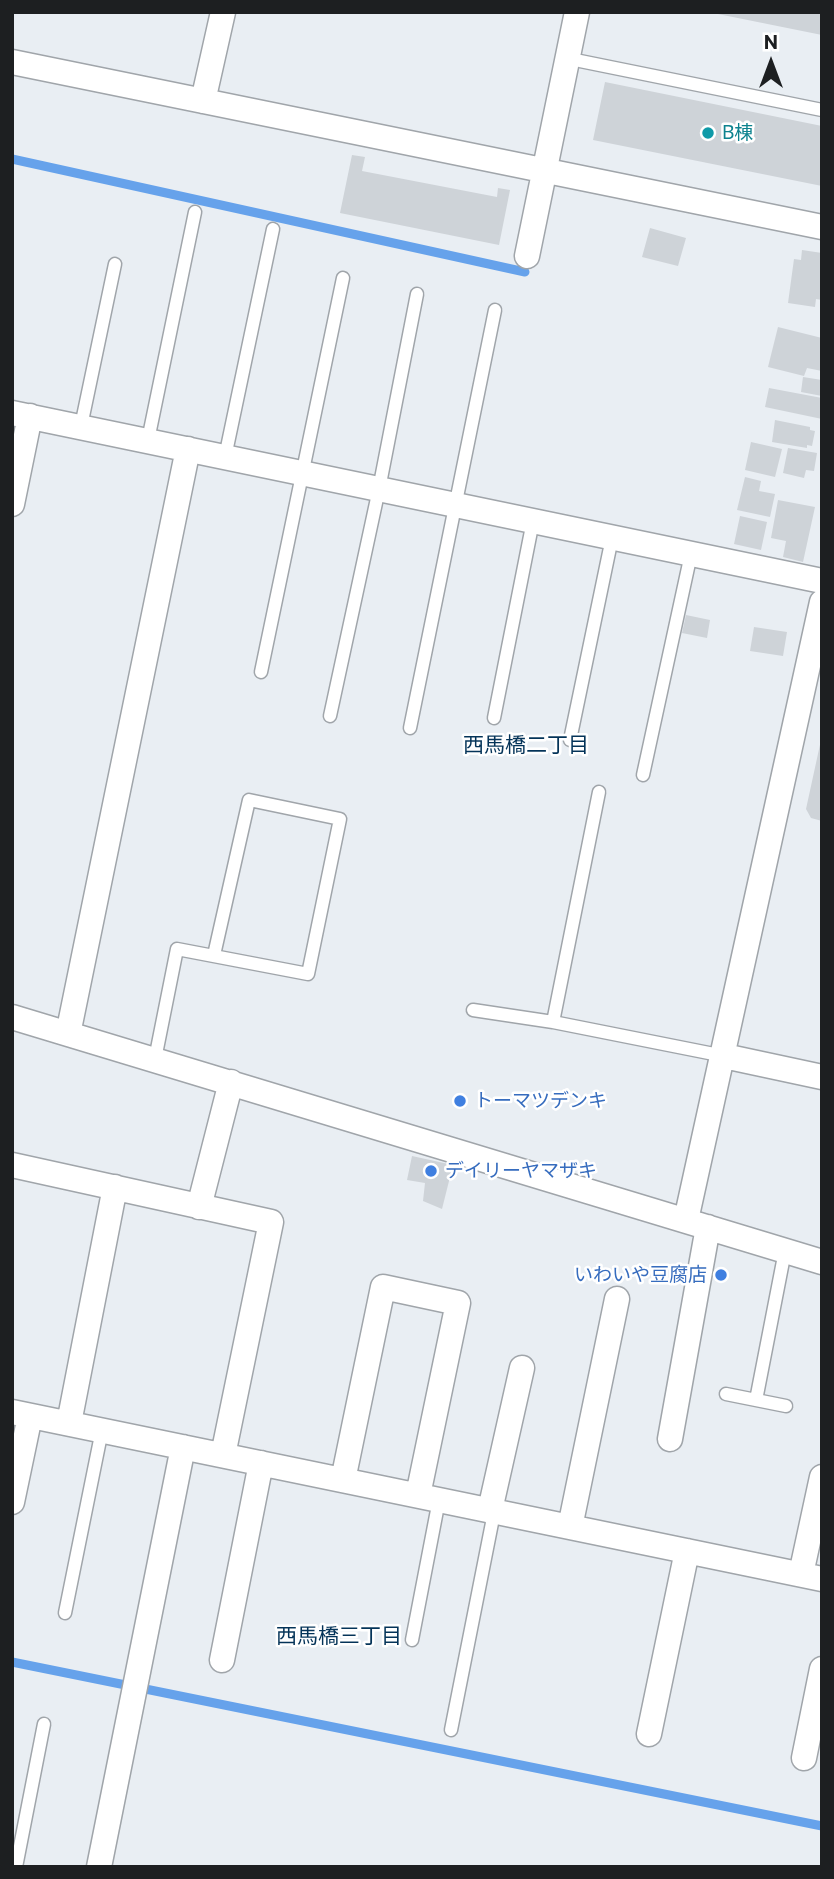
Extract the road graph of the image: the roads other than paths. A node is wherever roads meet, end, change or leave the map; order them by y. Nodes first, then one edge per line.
1 (223, 12) edge
2 (577, 12) edge
3 (580, 61) dead end
4 (12, 62) edge
5 (203, 101) junction
6 (822, 110) edge
7 (545, 170) junction
8 (194, 212) dead end
9 (822, 227) edge
10 (273, 229) dead end
11 (527, 256) dead end
12 (115, 264) dead end
13 (343, 278) dead end
14 (417, 294) dead end
15 (495, 310) dead end
16 (21, 414) edge
17 (81, 426) junction
18 (148, 440) junction
19 (188, 449) junction
20 (225, 457) junction
21 (303, 473) junction
22 (379, 489) junction
23 (12, 505) edge
24 (457, 505) junction
25 (533, 521) junction
26 (612, 538) junction
27 (691, 554) junction
28 (822, 581) edge
29 (822, 603) edge
30 (261, 672) dead end
31 (330, 716) dead end
32 (494, 718) dead end
33 (410, 728) dead end
34 (570, 740) dead end
35 (643, 775) dead end
36 (599, 792) dead end
37 (214, 955) junction
38 (473, 1010) dead end
39 (12, 1017) edge
40 (553, 1022) junction
41 (68, 1034) junction
42 (724, 1056) junction
43 (155, 1059) junction
44 (822, 1077) edge
45 (231, 1082) junction
46 (12, 1165) edge
47 (115, 1187) junction
48 (199, 1207) junction
49 (697, 1224) junction
50 (785, 1251) junction
51 (822, 1262) edge
52 (617, 1299) dead end
53 (522, 1368) dead end
54 (726, 1394) dead end
55 (756, 1400) junction
56 (786, 1406) dead end
57 (21, 1414) edge
58 (69, 1423) junction
59 (102, 1430) junction
60 (670, 1439) dead end
61 (183, 1447) junction
62 (223, 1455) junction
63 (261, 1463) junction
64 (822, 1477) edge
65 (343, 1480) junction
66 (429, 1497) junction
67 (12, 1502) edge
68 (491, 1510) junction
69 (570, 1527) junction
70 (687, 1551) junction
71 (811, 1576) edge
72 (65, 1613) dead end
73 (412, 1640) dead end
74 (222, 1660) dead end
75 (822, 1669) edge
76 (44, 1724) dead end
77 (451, 1730) dead end
78 (649, 1734) dead end
79 (804, 1758) dead end
80 (16, 1867) edge
81 (99, 1867) edge

1 - 5 street
2 - 7 street
3 - 6 lane
4 - 5 street
5 - 7 street
7 - 9 street
7 - 11 street
8 - 18 lane
10 - 20 lane
12 - 17 lane
13 - 21 lane
14 - 22 lane
15 - 24 lane
16 - 17 street
16 - 23 street
17 - 18 street
18 - 19 street
19 - 20 street
19 - 41 street
20 - 21 street
21 - 22 street
21 - 30 lane
22 - 24 street
22 - 31 lane
24 - 25 street
24 - 33 lane
25 - 26 street
25 - 32 lane
26 - 27 street
26 - 34 lane
27 - 28 street
27 - 35 lane
29 - 42 street
36 - 40 lane
37 - 37 lane
37 - 43 lane
38 - 40 lane
39 - 41 street
40 - 42 lane
41 - 43 street
42 - 44 street
42 - 49 street
43 - 45 street
45 - 48 street
45 - 49 street
46 - 47 street
47 - 48 street
47 - 58 street
48 - 62 street
49 - 50 street
49 - 60 street
50 - 51 street
50 - 55 lane
52 - 69 street
53 - 68 street
54 - 55 lane
55 - 56 lane
57 - 58 street
57 - 67 street
58 - 59 street
59 - 61 street
59 - 72 lane
61 - 62 street
61 - 81 street
62 - 63 street
63 - 65 street
63 - 74 street
64 - 71 street
65 - 66 street
65 - 66 street
66 - 68 street
66 - 73 lane
68 - 69 street
68 - 77 lane
69 - 70 street
70 - 71 street
70 - 78 street
75 - 79 street
76 - 80 lane

